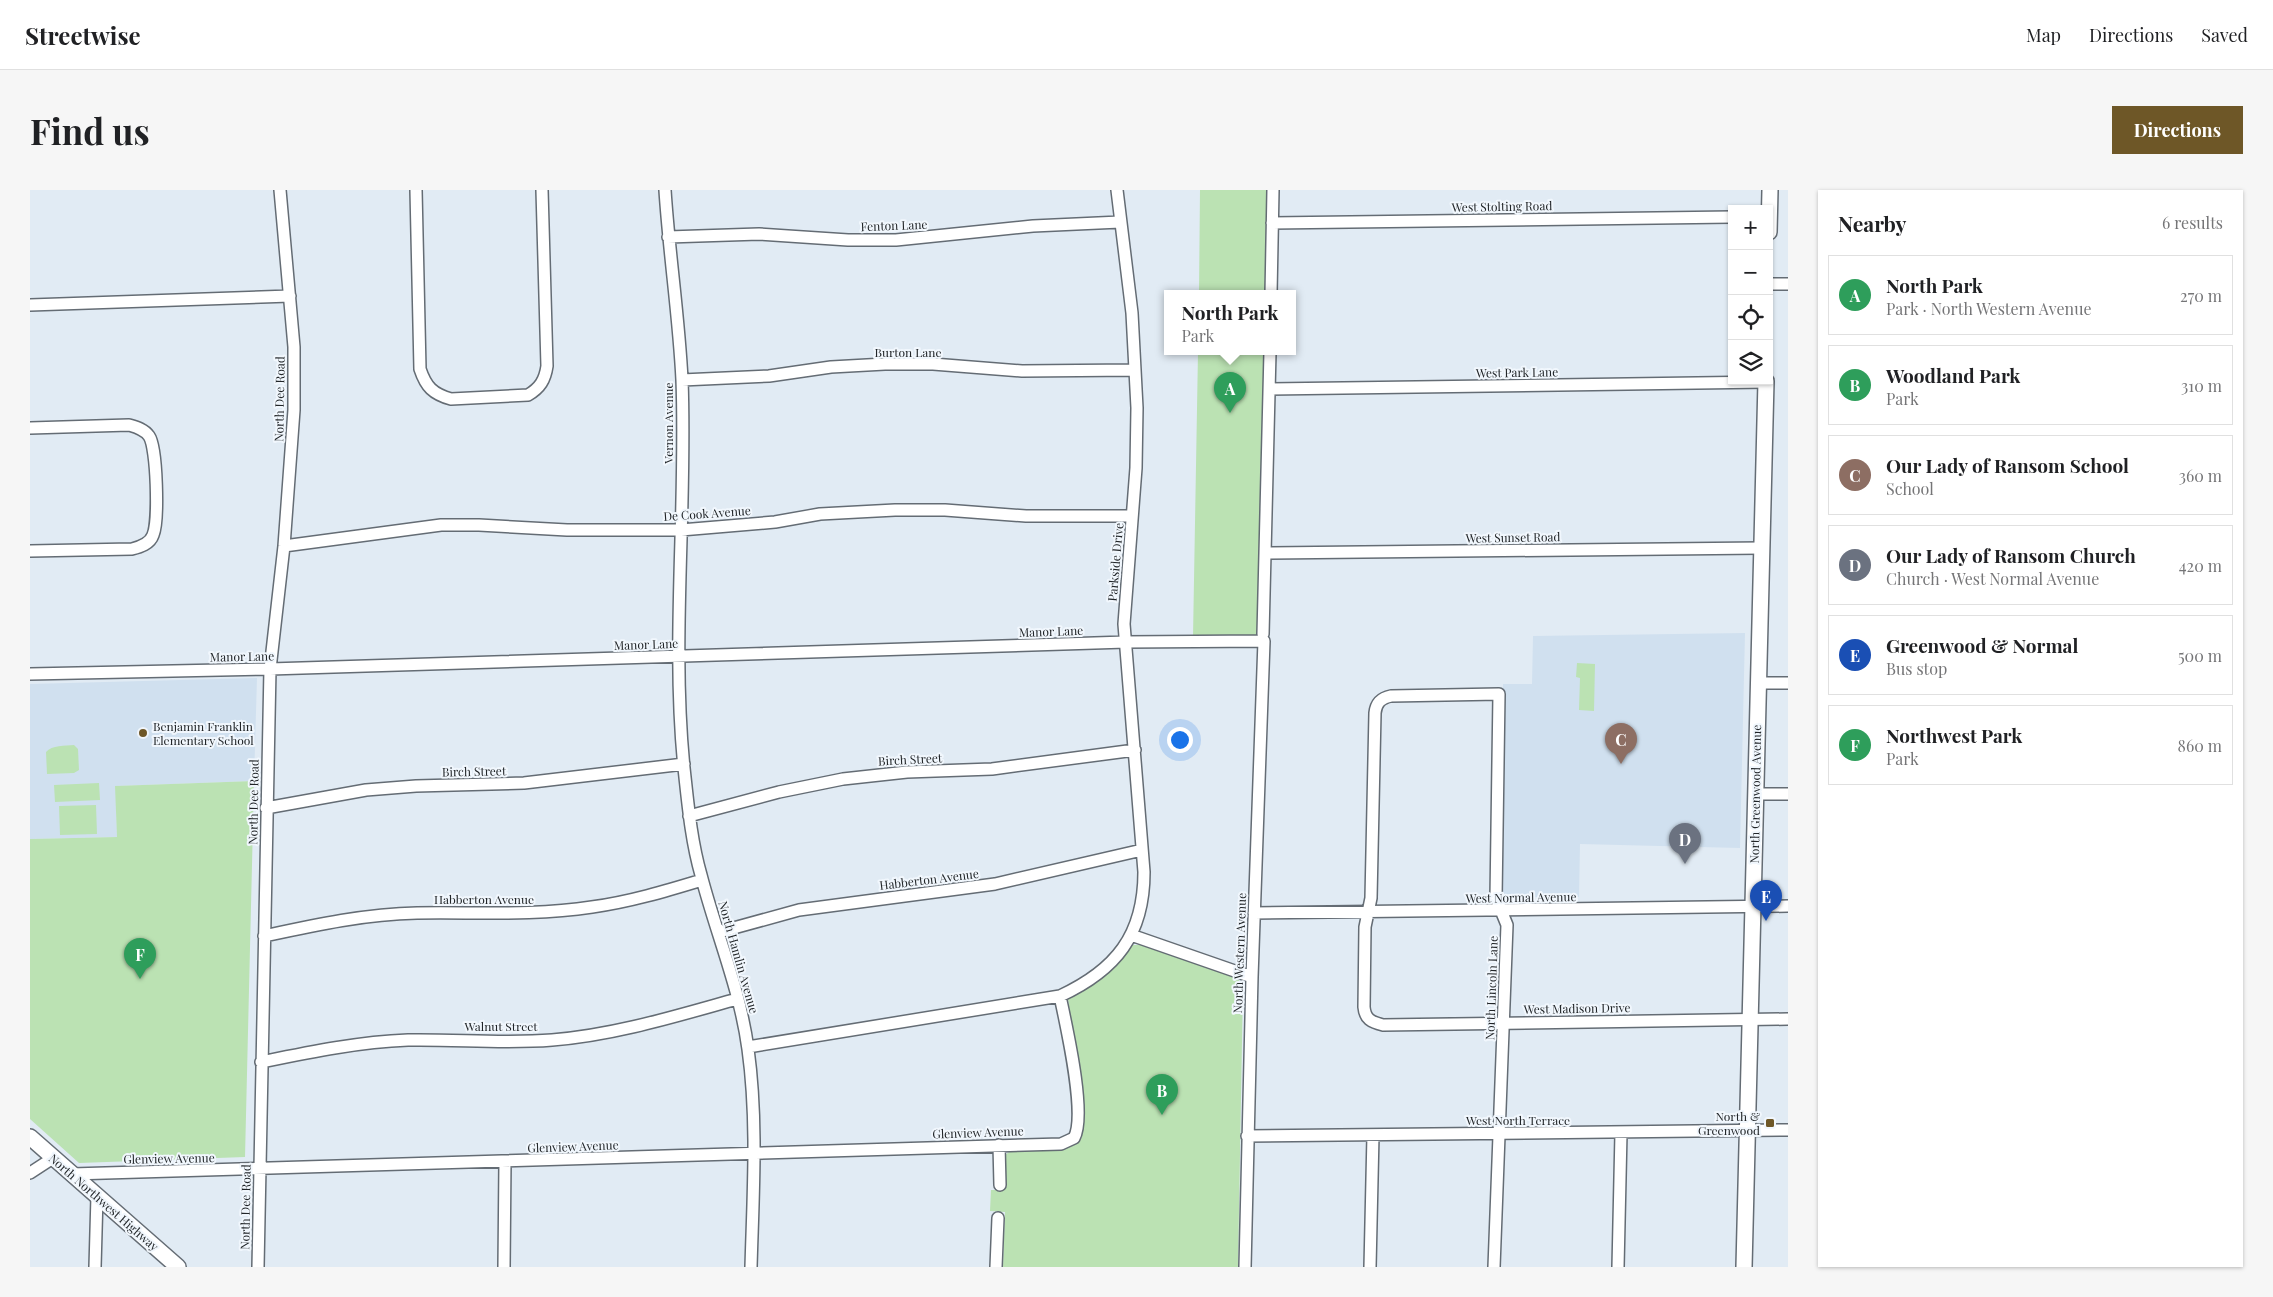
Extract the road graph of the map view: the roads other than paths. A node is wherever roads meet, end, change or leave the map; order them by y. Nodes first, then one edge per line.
1 (280, 190) edge
2 (416, 190) edge
3 (542, 190) edge
4 (665, 190) edge
5 (1117, 190) edge
6 (1273, 190) edge
7 (1770, 190) edge
8 (1769, 205) edge
9 (1728, 217) edge
10 (1120, 222) junction
11 (1272, 223) junction
12 (668, 237) junction
13 (1773, 284) edge
14 (1788, 284) edge
15 (1271, 290) edge
16 (290, 296) junction
17 (30, 305) edge
18 (1270, 355) edge
19 (1135, 370) junction
20 (682, 380) junction
21 (1728, 383) edge
22 (1766, 385) edge
23 (1269, 389) junction
24 (30, 428) edge
25 (1132, 516) junction
26 (681, 530) junction
27 (284, 546) junction
28 (1761, 548) junction
29 (30, 551) edge
30 (1265, 553) junction
31 (1263, 637) junction
32 (1126, 642) junction
33 (679, 656) junction
34 (270, 669) junction
35 (30, 674) edge
36 (1758, 683) junction
37 (1788, 683) edge
38 (1135, 750) junction
39 (684, 764) junction
40 (1755, 794) junction
41 (1788, 794) edge
42 (266, 808) junction
43 (689, 816) junction
44 (1142, 850) junction
45 (702, 880) junction
46 (1788, 906) edge
47 (1752, 907) junction
48 (1502, 911) junction
49 (1369, 912) junction
50 (1254, 913) junction
51 (719, 932) junction
52 (1131, 935) junction
53 (264, 936) junction
54 (1252, 977) junction
55 (1060, 996) junction
56 (737, 999) junction
57 (1788, 1019) edge
58 (1750, 1020) junction
59 (1503, 1022) junction
60 (748, 1047) junction
61 (262, 1062) junction
62 (1788, 1130) edge
63 (1747, 1131) junction
64 (1621, 1133) junction
65 (1499, 1134) junction
66 (1373, 1135) junction
67 (1247, 1136) junction
68 (30, 1137) edge
69 (999, 1146) junction
70 (754, 1154) junction
71 (53, 1158) junction
72 (505, 1161) junction
73 (259, 1170) junction
74 (30, 1173) edge
75 (72, 1174) junction
76 (1000, 1185) dead end
77 (97, 1196) junction
78 (998, 1218) dead end
79 (95, 1267) edge
80 (178, 1267) edge
81 (258, 1267) edge
82 (504, 1267) edge
83 (751, 1267) edge
84 (996, 1267) edge
85 (1245, 1267) edge
86 (1370, 1267) edge
87 (1494, 1267) edge
88 (1618, 1267) edge
89 (1744, 1267) edge

1 - 16 street, North Dee Road
2 - 3 street
4 - 12 street, Vernon Avenue
5 - 10 street, Parkside Drive
6 - 11 street
7 - 8 main road
9 - 11 street, West Stolting Road
10 - 12 street, Fenton Lane
10 - 19 street, Parkside Drive
11 - 15 street
12 - 20 street, Vernon Avenue
13 - 14 street
16 - 17 street
16 - 27 street, North Dee Road
18 - 23 street, North Western Avenue
19 - 20 street, Burton Lane
19 - 25 street, Parkside Drive
20 - 26 street, Vernon Avenue
21 - 23 street, West Park Lane
22 - 28 main road, North Greenwood Avenue
23 - 30 street, North Western Avenue
24 - 29 street
25 - 26 street, De Cook Avenue
25 - 32 street, Parkside Drive
26 - 27 street, De Cook Avenue
26 - 33 street, Vernon Avenue
27 - 34 street, North Dee Road
28 - 30 street, West Sunset Road
28 - 36 main road, North Greenwood Avenue
30 - 31 street, North Western Avenue
31 - 32 street, Manor Lane
31 - 50 street, North Western Avenue
32 - 33 street, Manor Lane
32 - 38 street, Parkside Drive
33 - 34 street, Manor Lane
33 - 39 street, North Hamlin Avenue
34 - 35 street, Manor Lane
34 - 42 street, North Dee Road
36 - 37 street
36 - 40 main road, North Greenwood Avenue
38 - 43 street, Birch Street
38 - 44 street, Parkside Drive
39 - 42 street, Birch Street
39 - 43 street, North Hamlin Avenue
40 - 41 street
40 - 47 main road, North Greenwood Avenue
42 - 53 street, North Dee Road
43 - 45 street, North Hamlin Avenue
44 - 51 street, Habberton Avenue
44 - 52 street, Parkside Drive
45 - 51 street, North Hamlin Avenue
45 - 53 street, Habberton Avenue
46 - 47 street, West Normal Avenue
47 - 48 street, West Normal Avenue
47 - 58 main road, North Greenwood Avenue
48 - 49 street, West Normal Avenue
48 - 49 street, North Lincoln Lane
48 - 59 street, North Lincoln Lane
49 - 50 street, West Normal Avenue
49 - 59 street, West Madison Drive
50 - 54 street, North Western Avenue
51 - 56 street, North Hamlin Avenue
52 - 54 street
52 - 55 street
53 - 61 street, North Dee Road
54 - 67 street, North Western Avenue
55 - 60 street
55 - 69 street, Glenview Avenue
56 - 60 street, North Hamlin Avenue
56 - 61 street, Walnut Street
57 - 58 street, West Madison Drive
58 - 59 street, West Madison Drive
58 - 63 main road, North Greenwood Avenue
59 - 65 street, North Lincoln Lane
60 - 70 street, North Hamlin Avenue
61 - 73 street, North Dee Road
62 - 63 street, West North Terrace
63 - 64 street, West North Terrace
63 - 89 main road, North Greenwood Avenue
64 - 65 street, West North Terrace
64 - 88 street
65 - 66 street, West North Terrace
65 - 87 street, North Lincoln Lane
66 - 67 street, West North Terrace
66 - 86 street
67 - 85 street, North Western Avenue
68 - 71 main road, North Northwest Highway
69 - 70 street, Glenview Avenue
69 - 76 street
70 - 72 street, Glenview Avenue
70 - 83 street, North Hamlin Avenue
71 - 74 street
71 - 75 main road, North Northwest Highway
72 - 73 street, Glenview Avenue
72 - 82 street
73 - 75 street, Glenview Avenue
73 - 81 street, North Dee Road
75 - 77 main road, North Northwest Highway
77 - 79 street
77 - 80 main road, North Northwest Highway
78 - 84 street

